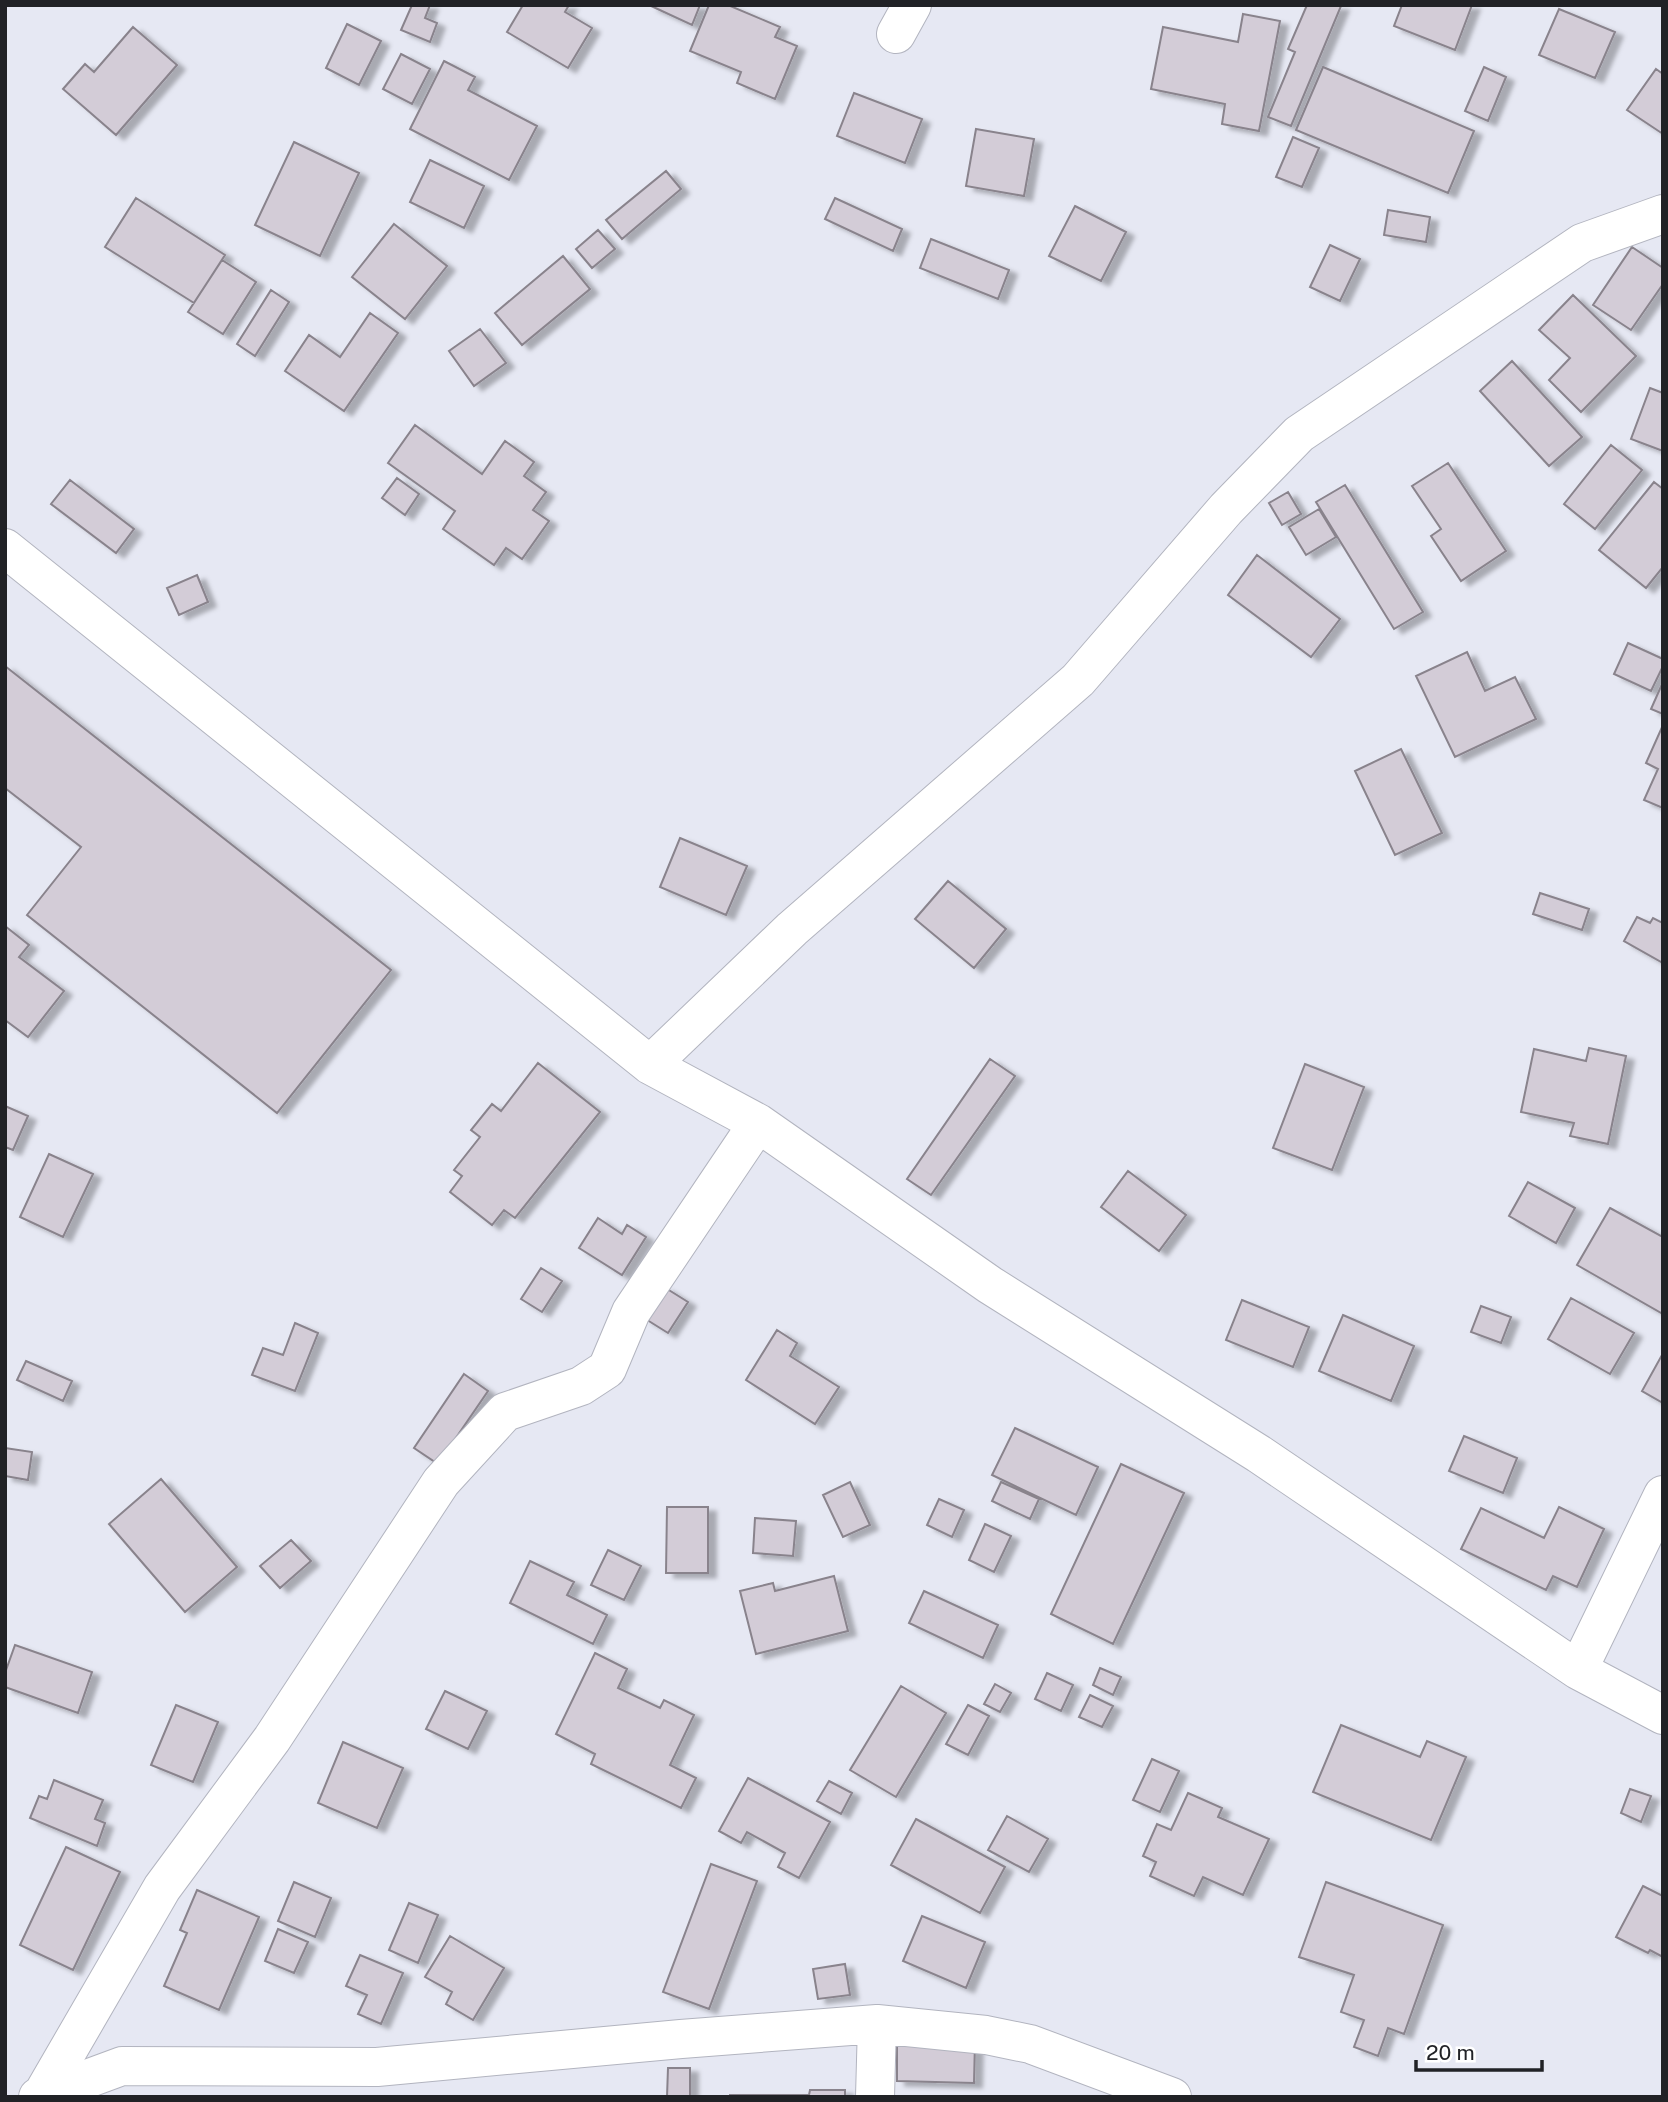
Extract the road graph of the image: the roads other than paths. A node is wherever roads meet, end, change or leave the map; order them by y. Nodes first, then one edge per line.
1 (1663, 214) edge
2 (5, 548) edge
3 (650, 1065) junction
4 (758, 1123) junction
5 (1663, 1495) edge
6 (1578, 1670) junction
7 (1663, 1715) edge
8 (877, 2024) junction
9 (40, 2096) edge
10 (875, 2097) edge
11 (1172, 2097) edge

1 - 3 street
2 - 3 street
3 - 4 street
4 - 6 street
4 - 9 street
5 - 6 street
6 - 7 street
8 - 9 street
8 - 10 street
8 - 11 street

